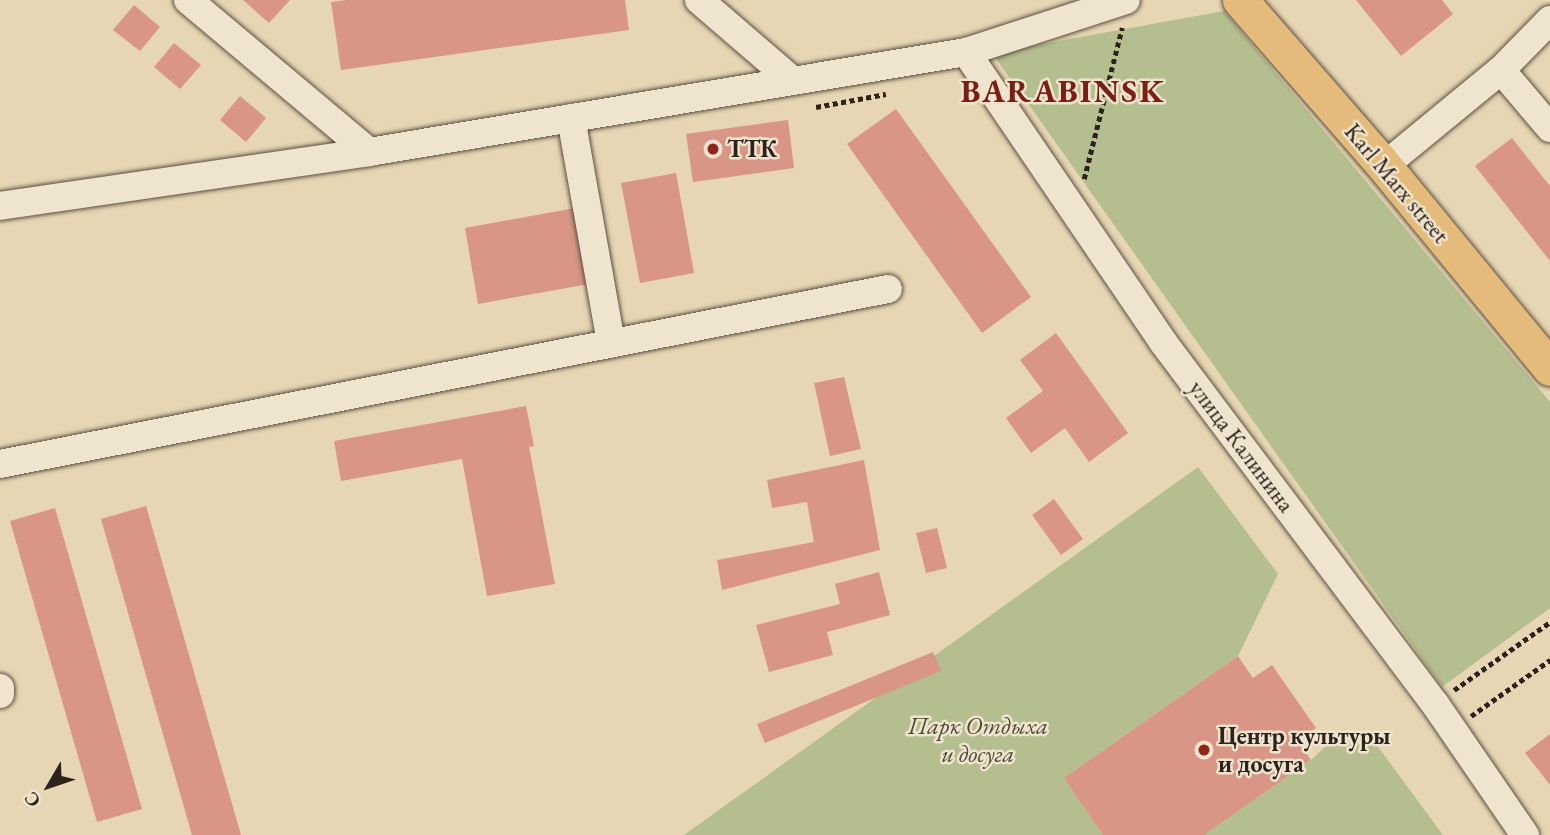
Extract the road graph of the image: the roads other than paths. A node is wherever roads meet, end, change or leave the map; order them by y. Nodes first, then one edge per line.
1 (188, 0) edge
2 (699, 0) edge
3 (1240, 0) edge
4 (1125, 13) edge
5 (1550, 20) edge
6 (966, 52) junction
7 (1501, 70) junction
8 (791, 79) junction
9 (571, 118) junction
10 (1550, 128) edge
11 (369, 152) junction
12 (1384, 166) junction
13 (0, 206) edge
14 (888, 289) dead end
15 (611, 342) junction
16 (1550, 368) edge
17 (0, 464) edge
18 (0, 688) edge
19 (0, 694) edge
20 (1525, 835) edge

1 - 11 street
2 - 8 street
3 - 12 main road, Karl Marx street
4 - 6 street
5 - 7 street
6 - 8 street
6 - 20 street, улица Калинина
7 - 10 street
7 - 12 street
8 - 9 street
9 - 11 street
9 - 15 street
11 - 13 street
12 - 16 main road, Karl Marx street
14 - 15 street
15 - 17 street
18 - 19 street

